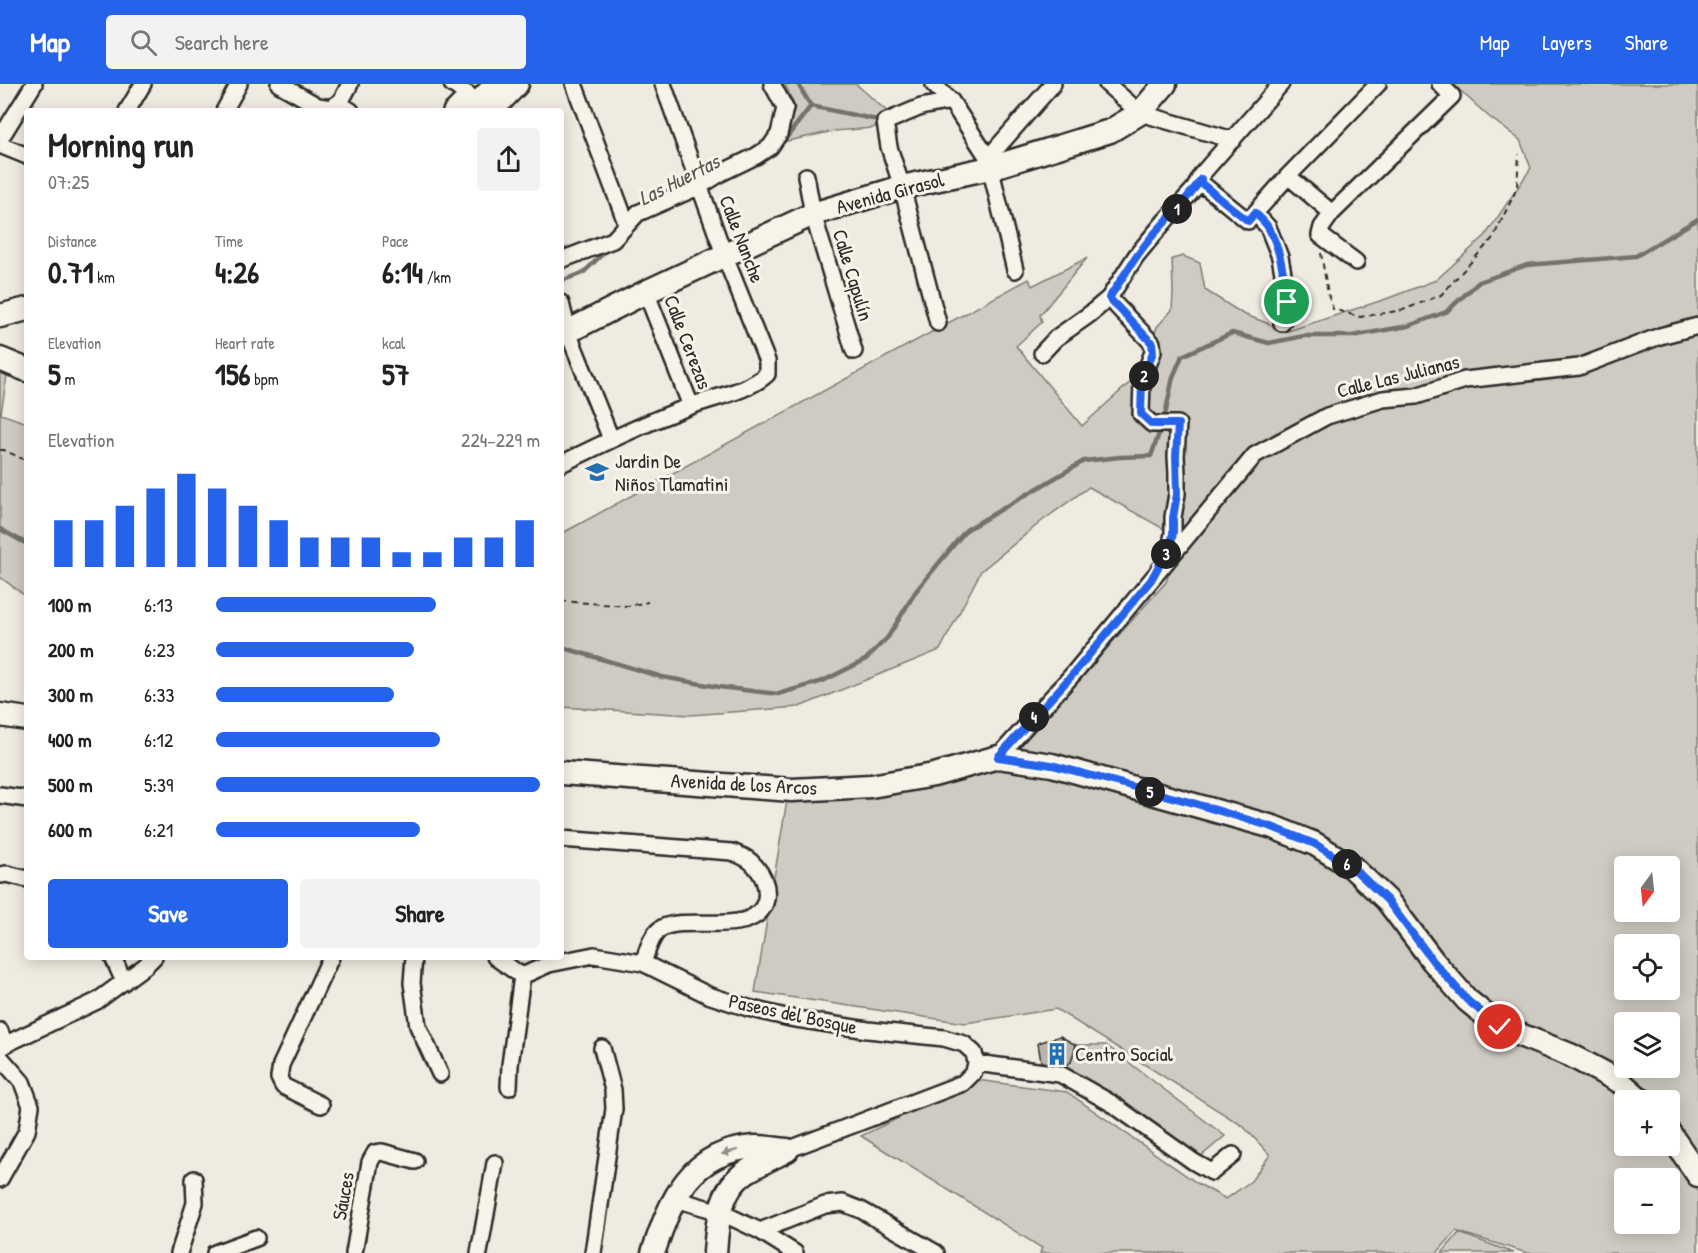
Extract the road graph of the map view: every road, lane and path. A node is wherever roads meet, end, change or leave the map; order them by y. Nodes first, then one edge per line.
1 (34, 84) edge
2 (143, 84) edge
3 (239, 84) edge
4 (279, 84) edge
5 (350, 84) edge
6 (452, 84) edge
7 (496, 84) edge
8 (517, 84) edge
9 (574, 84) edge
10 (663, 84) edge
11 (772, 84) edge
12 (1053, 84) edge
13 (1107, 84) edge
14 (1165, 84) edge
15 (1281, 84) edge
16 (1378, 84) edge
17 (1440, 84) edge
18 (935, 85) edge
19 (951, 100) junction
20 (480, 106) edge
21 (129, 108) edge
22 (226, 108) edge
23 (332, 108) edge
24 (1140, 113) junction
25 (0, 139) edge
26 (1233, 140) junction
27 (0, 145) edge
28 (1519, 154) dead end
29 (24, 155) edge
30 (989, 163) junction
31 (806, 176) dead end
32 (1288, 176) junction
33 (1201, 179) junction
34 (902, 187) junction
35 (701, 190) junction
36 (1332, 213) junction
37 (813, 214) junction
38 (1251, 217) junction
39 (627, 225) junction
40 (1320, 235) junction
41 (725, 256) junction
42 (564, 259) edge
43 (1356, 262) dead end
44 (1015, 270) dead end
45 (646, 292) junction
46 (1109, 298) junction
47 (24, 310) edge
48 (0, 316) edge
49 (938, 323) dead end
50 (1282, 323) dead end
51 (1698, 326) edge
52 (564, 334) edge
53 (854, 351) dead end
54 (1042, 353) dead end
55 (0, 359) edge
56 (24, 369) edge
57 (691, 406) junction
58 (611, 439) junction
59 (0, 450) edge
60 (24, 460) edge
61 (564, 462) edge
62 (1151, 580) junction
63 (564, 601) edge
64 (648, 602) dead end
65 (0, 715) edge
66 (24, 719) edge
67 (998, 757) junction
68 (564, 773) edge
69 (0, 795) edge
70 (24, 799) edge
71 (564, 839) edge
72 (0, 875) edge
73 (24, 878) edge
74 (114, 960) edge
75 (150, 960) edge
76 (330, 960) edge
77 (414, 960) edge
78 (499, 960) edge
79 (643, 963) junction
80 (522, 976) junction
81 (124, 982) junction
82 (1, 1046) edge
83 (602, 1048) dead end
84 (976, 1064) junction
85 (440, 1074) dead end
86 (509, 1087) dead end
87 (1629, 1090) edge
88 (321, 1106) dead end
89 (1680, 1149) edge
90 (787, 1150) junction
91 (1233, 1155) dead end
92 (415, 1161) dead end
93 (495, 1163) dead end
94 (1698, 1175) edge
95 (0, 1179) edge
96 (194, 1179) dead end
97 (675, 1198) junction
98 (720, 1212) junction
99 (760, 1231) junction
100 (256, 1238) dead end
101 (179, 1253) edge
102 (215, 1253) edge
103 (354, 1253) edge
104 (479, 1253) edge
105 (593, 1253) edge
106 (653, 1253) edge
107 (715, 1253) edge
108 (795, 1253) edge
109 (936, 1253) edge

1 - 25 street
2 - 21 street
3 - 22 street
4 - 23 street
5 - 23 street
6 - 20 street
7 - 20 main road
8 - 20 main road
9 - 39 street
10 - 35 street, Calle Nanche
11 - 35 street
12 - 30 street
13 - 24 street
14 - 24 main road, Avenida Girasol
15 - 26 street
16 - 32 street
17 - 36 street
18 - 19 street
19 - 30 street
19 - 34 street
24 - 26 street
24 - 30 main road, Avenida Girasol
26 - 33 street
27 - 29 street
28 - 40 path
30 - 34 main road, Avenida Girasol
30 - 44 street
31 - 37 street, Calle Capulín
32 - 36 street
32 - 38 street
33 - 38 street
33 - 46 street
34 - 37 main road, Avenida Girasol
34 - 49 street
35 - 39 street
35 - 41 street, Calle Nanche
36 - 40 street
37 - 41 main road, Avenida Girasol
37 - 53 street, Calle Capulín
38 - 50 street
39 - 42 street
40 - 43 street
41 - 45 main road, Avenida Girasol
41 - 57 street, Calle Nanche
45 - 52 main road, Avenida Girasol
45 - 57 street, Calle Cerezas
46 - 54 street
46 - 62 street
47 - 48 main road
51 - 62 street, Calle Las Julianas
52 - 58 street
55 - 56 main road
57 - 58 street
58 - 61 street
59 - 60 path
62 - 67 street, Calle Las Julianas
63 - 64 path
65 - 66 main road
67 - 68 main road, Avenida de los Arcos
67 - 87 main road, Avenida de los Arcos
69 - 70 street
71 - 79 street
72 - 73 street
74 - 81 street
75 - 81 street
76 - 88 street
77 - 85 street
78 - 80 street
79 - 80 street, Paseos del Bosque
79 - 84 street, Paseos del Bosque
80 - 86 street
81 - 82 street
82 - 95 street
83 - 105 street
84 - 90 street
84 - 91 street
89 - 94 main road
90 -> 97 main road
90 - 98 main road
92 - 103 street, Sáuces
93 - 104 street
96 - 101 street
97 - 98 street
97 - 106 main road
98 - 99 street
98 - 107 main road
99 - 108 street
99 - 109 street
100 - 102 street

